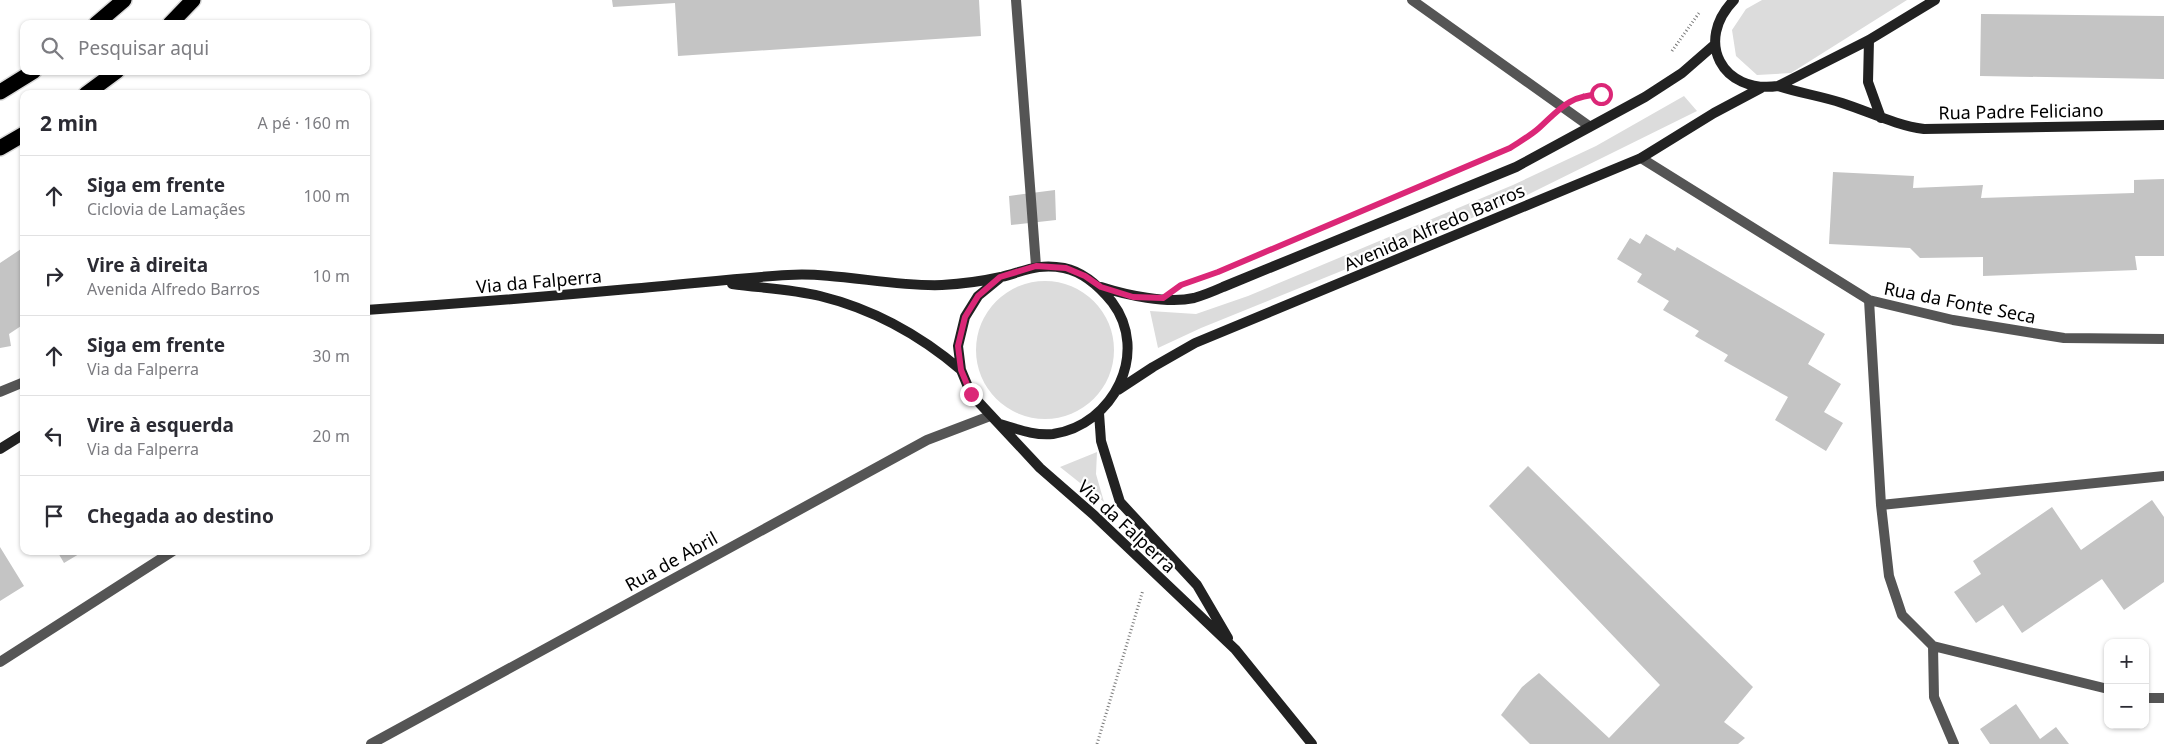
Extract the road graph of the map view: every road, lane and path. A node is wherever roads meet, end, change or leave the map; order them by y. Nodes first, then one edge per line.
1 (124, 0) edge
2 (193, 0) edge
3 (1016, 0) edge
4 (1412, 0) edge
5 (1734, 0) edge
6 (1935, 0) edge
7 (101, 20) edge
8 (174, 20) edge
9 (1688, 28) dead end
10 (1869, 40) junction
11 (1713, 46) junction
12 (1668, 54) dead end
13 (28, 75) edge
14 (112, 75) edge
15 (1778, 86) junction
16 (1761, 88) junction
17 (91, 90) edge
18 (0, 92) edge
19 (1610, 92) dead end
20 (1561, 105) junction
21 (1880, 118) junction
22 (2164, 125) edge
23 (1589, 126) junction
24 (20, 136) edge
25 (0, 148) edge
26 (1641, 158) junction
27 (1036, 266) junction
28 (1000, 277) junction
29 (714, 282) junction
30 (1101, 287) junction
31 (1869, 300) junction
32 (370, 310) edge
33 (2164, 339) edge
34 (961, 370) junction
35 (20, 384) edge
36 (1118, 390) junction
37 (0, 392) edge
38 (1099, 414) junction
39 (990, 416) junction
40 (1000, 424) junction
41 (20, 436) edge
42 (0, 449) edge
43 (2164, 476) edge
44 (1880, 505) junction
45 (167, 555) edge
46 (1149, 568) junction
47 (1933, 646) junction
48 (1235, 650) junction
49 (0, 662) edge
50 (2104, 688) edge
51 (2149, 698) edge
52 (2164, 698) edge
53 (371, 744) edge
54 (1097, 744) edge
55 (1312, 744) edge
56 (1954, 744) edge

1 - 7 highway
2 - 8 highway
3 - 27 street
4 - 20 street
5 - 11 main road
6 - 10 main road, Avenida Alfredo Barros
9 - 12 path
10 - 15 main road, Avenida Alfredo Barros
10 - 21 main road
11 - 16 main road, Avenida Alfredo Barros
11 - 23 main road, Avenida Alfredo Barros
13 - 18 highway
14 - 17 highway
15 - 16 main road, Avenida Alfredo Barros
15 - 21 main road, Rua Padre Feliciano
16 - 26 main road, Avenida Alfredo Barros
19 - 20 path
20 - 23 street
21 - 22 main road, Rua Padre Feliciano
23 - 30 main road, Avenida Alfredo Barros
24 - 25 highway
26 - 31 street, Rua da Fonte Seca
26 - 36 main road, Avenida Alfredo Barros
27 - 28 main road, Via da Falperra
27 - 30 main road, Via da Falperra
28 - 29 main road, Via da Falperra
28 - 34 main road, Via da Falperra
29 - 32 main road, Via da Falperra
29 - 34 main road, Via da Falperra
30 - 36 main road, Via da Falperra
31 - 33 street, Rua da Fonte Seca
31 - 44 street
34 - 39 main road, Via da Falperra
35 - 37 street
36 - 38 main road, Via da Falperra
38 - 40 main road, Via da Falperra
38 - 48 main road, Via da Falperra
39 - 40 main road, Via da Falperra
39 - 53 street, Rua de Abril
40 - 46 main road, Via da Falperra
41 - 42 main road
43 - 44 street
44 - 47 street
45 - 49 street
46 - 48 main road, Via da Falperra
46 - 54 path
47 - 50 street
47 - 56 street
48 - 55 main road, Via da Falperra
51 - 52 street

